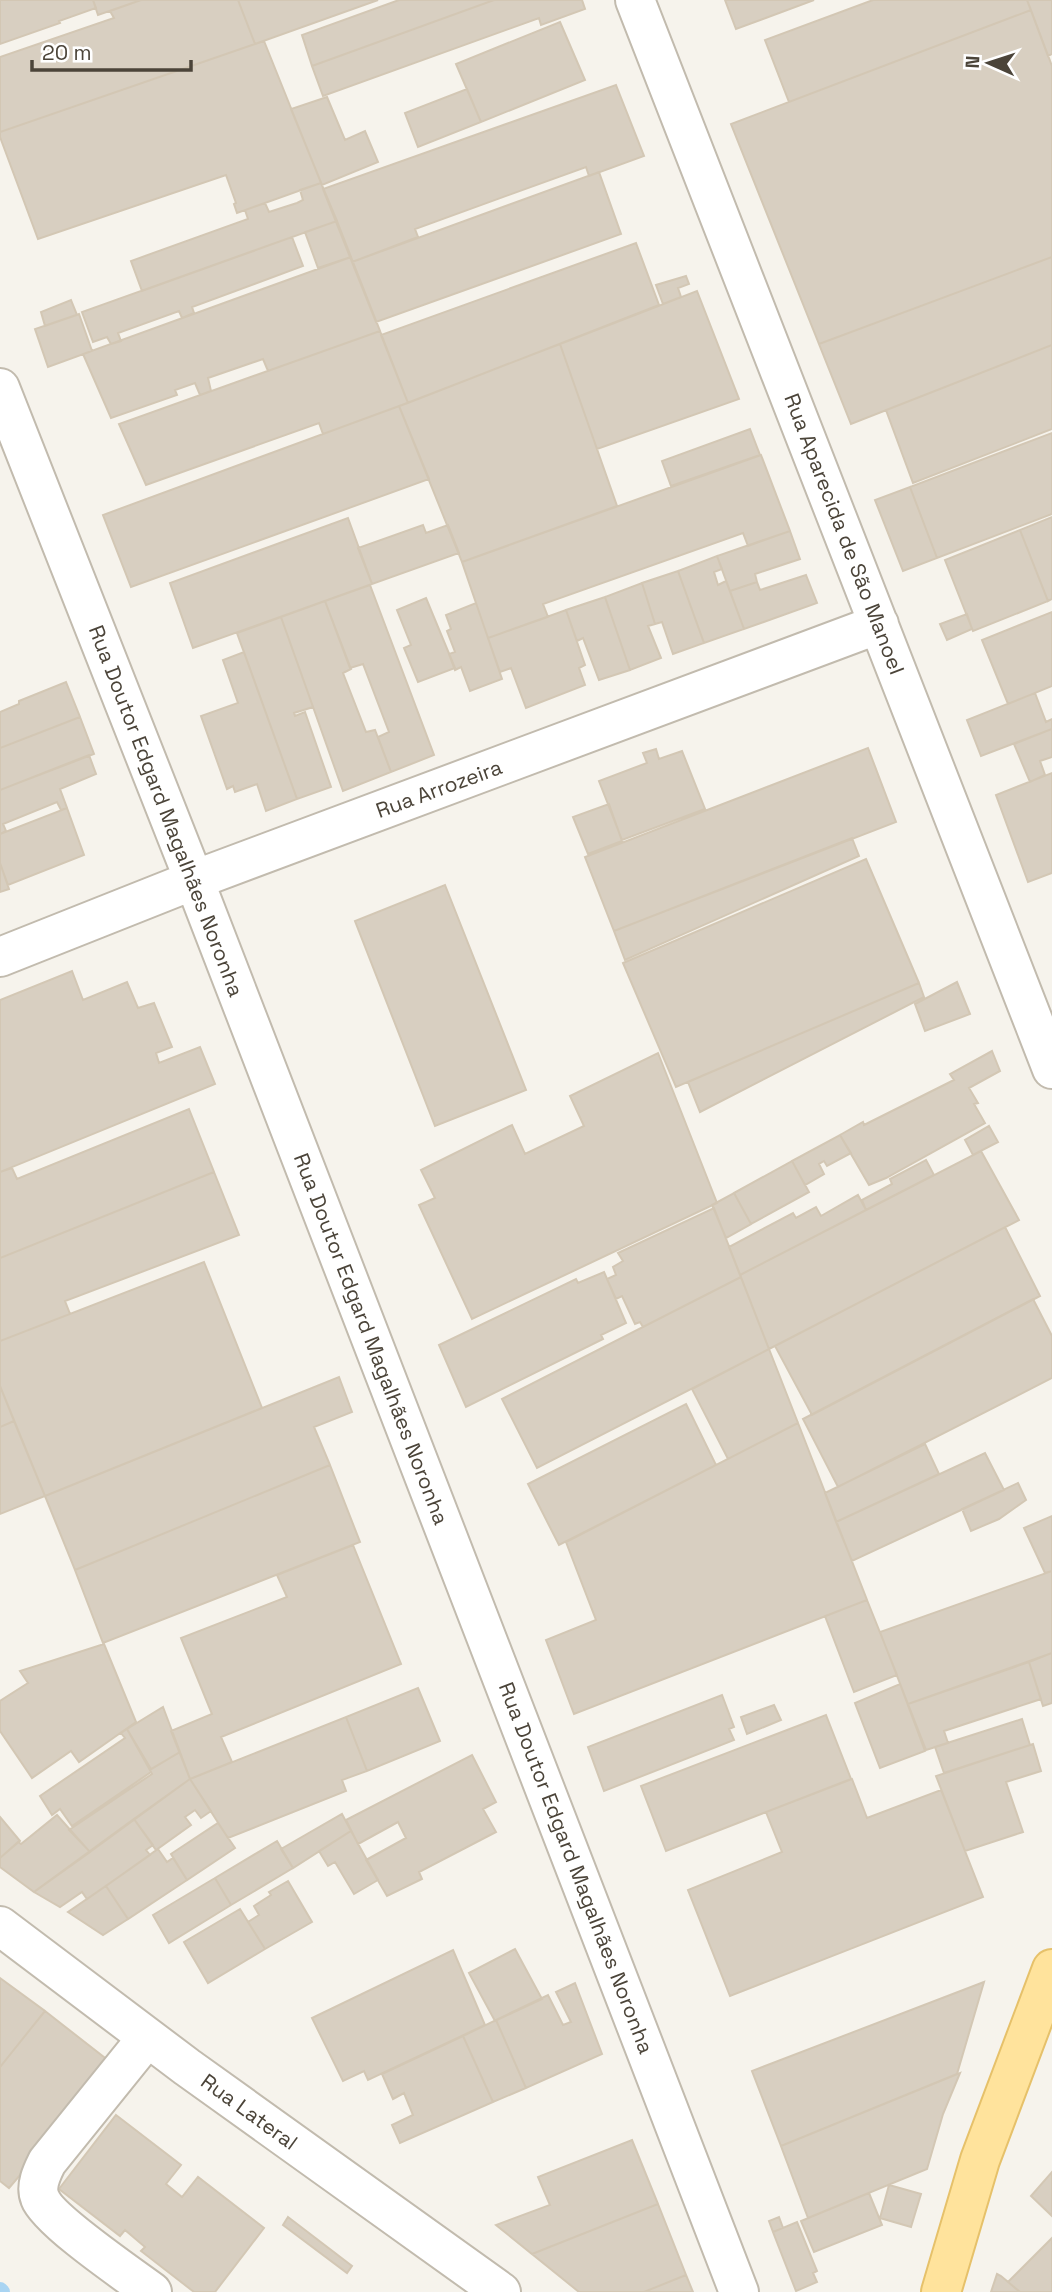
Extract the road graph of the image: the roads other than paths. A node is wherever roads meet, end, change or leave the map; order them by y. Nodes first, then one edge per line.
1 (635, 0) edge
2 (0, 388) edge
3 (880, 624) junction
4 (194, 880) junction
5 (0, 957) edge
6 (1052, 1069) edge
7 (0, 1926) edge
8 (1052, 1969) edge
9 (147, 2038) junction
10 (152, 2292) edge
11 (501, 2292) edge
12 (739, 2292) edge
13 (941, 2292) edge

1 - 3 street, Rua Aparecida de São Manoel
2 - 4 street, Rua Doutor Edgard Magalhães Noronha
3 - 4 street, Rua Arrozeira
3 - 6 street, Rua Aparecida de São Manoel
4 - 5 street, Rua Arrozeira
4 - 12 street, Rua Doutor Edgard Magalhães Noronha
7 - 9 street, Rua Lateral
8 - 13 main road
9 - 10 street
9 - 11 street, Rua Lateral

